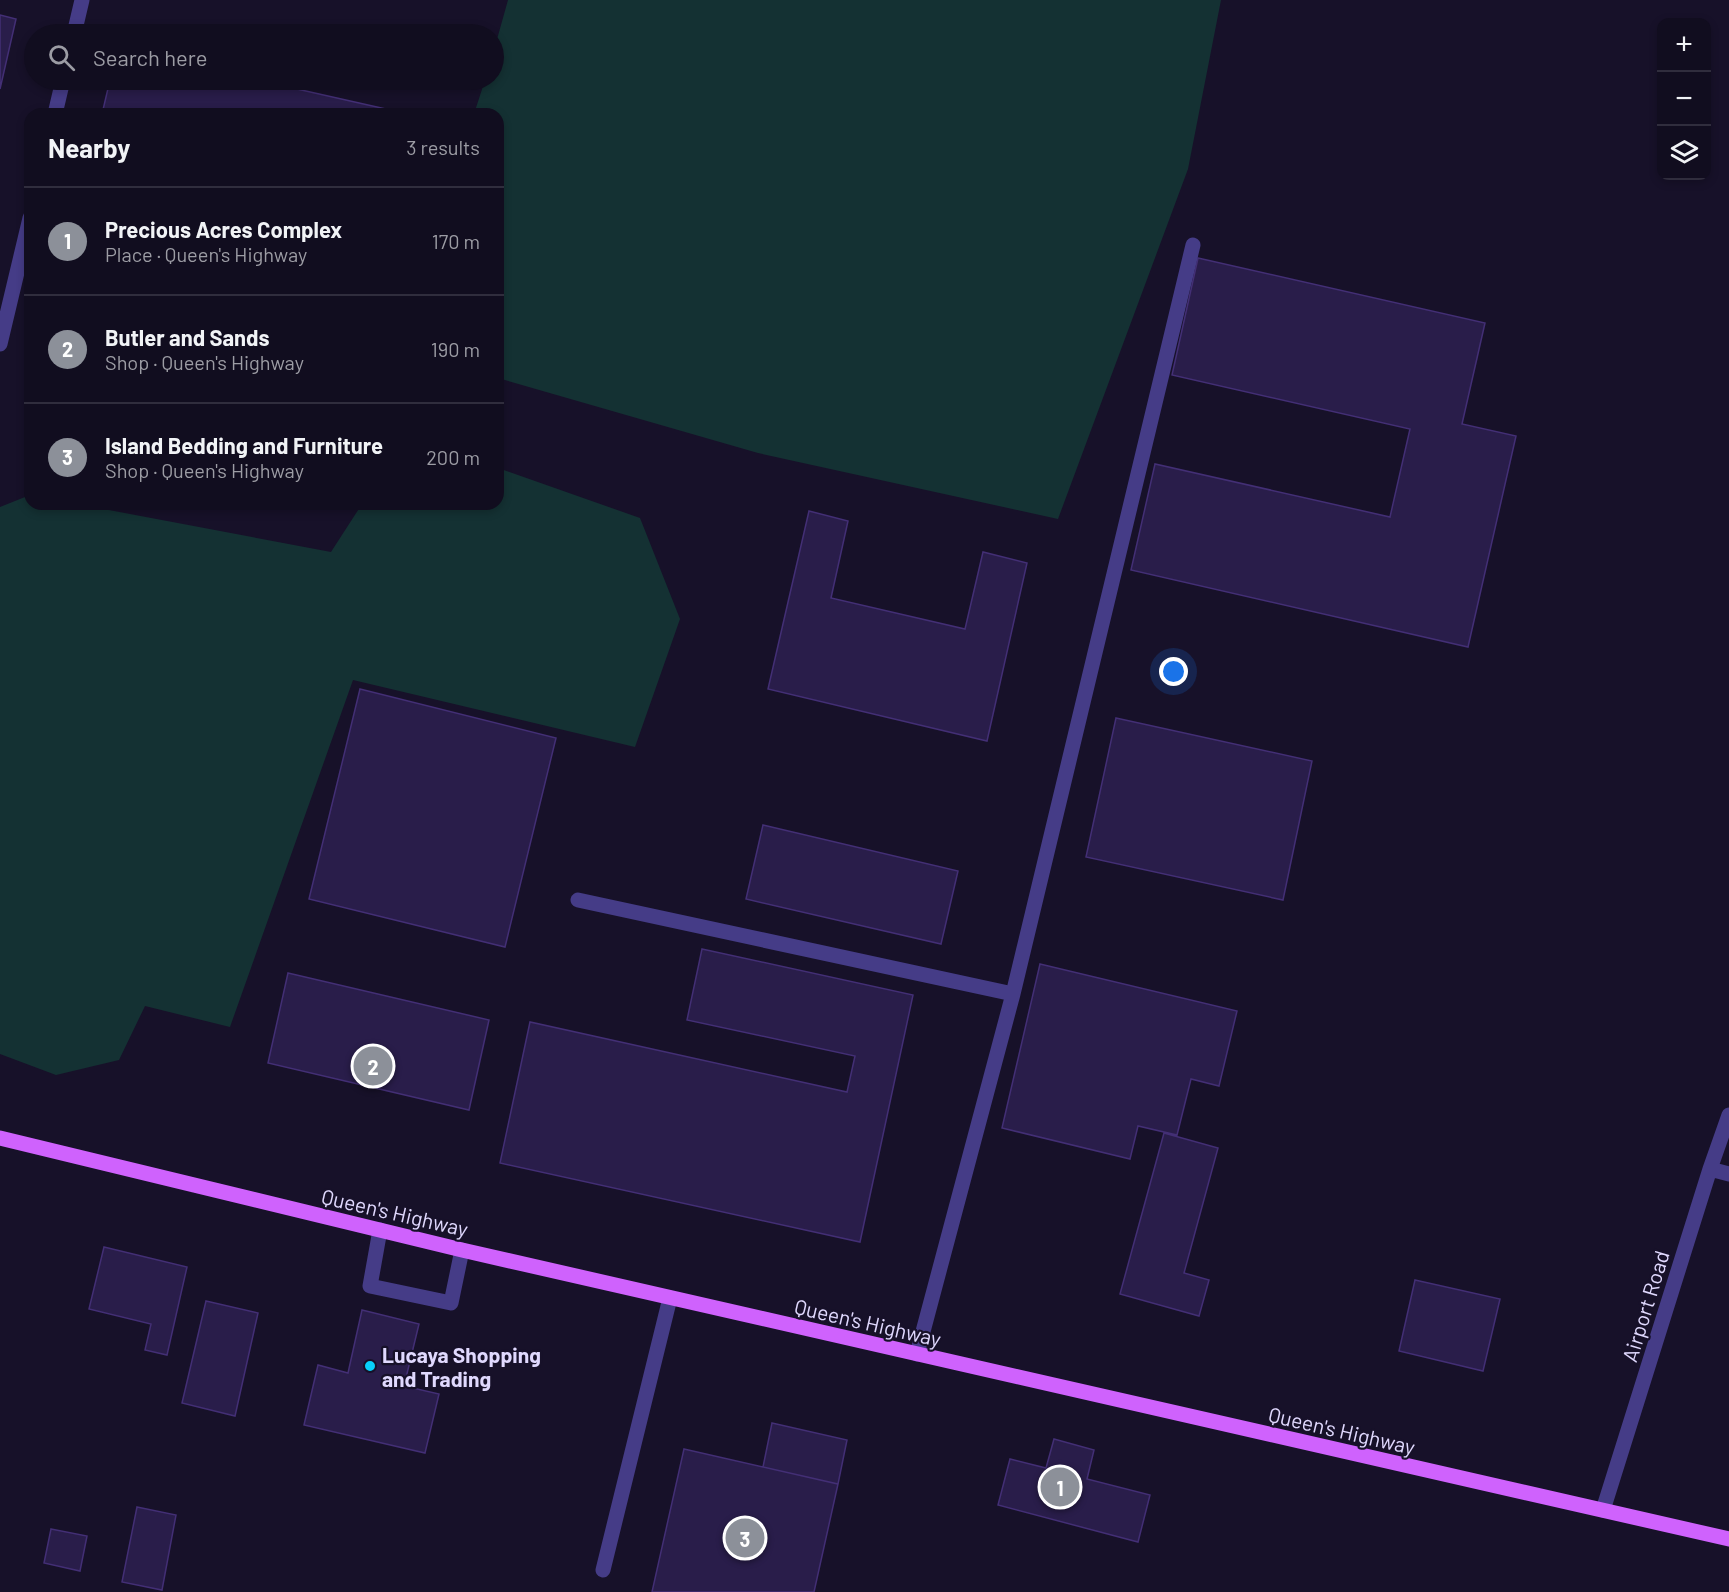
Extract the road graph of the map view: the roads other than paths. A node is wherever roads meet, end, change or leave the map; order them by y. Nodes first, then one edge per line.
1 (82, 0) edge
2 (76, 24) edge
3 (61, 90) edge
4 (56, 108) edge
5 (24, 243) edge
6 (1193, 245) dead end
7 (0, 344) edge
8 (578, 900) dead end
9 (1013, 994) junction
10 (1729, 1115) edge
11 (0, 1138) edge
12 (1710, 1170) junction
13 (1729, 1174) edge
14 (380, 1230) junction
15 (462, 1250) junction
16 (670, 1298) junction
17 (917, 1354) junction
18 (1603, 1510) junction
19 (1729, 1539) edge
20 (603, 1570) dead end

1 - 2 street
3 - 4 street
5 - 7 street
6 - 9 street
8 - 9 street
9 - 17 street
10 - 12 street, Airport Road
11 - 14 main road, Queen's Highway
12 - 13 street
12 - 18 street, Airport Road
14 - 15 main road, Queen's Highway
14 - 15 street
15 - 16 main road, Queen's Highway
16 - 17 main road, Queen's Highway
16 - 20 street
17 - 18 main road, Queen's Highway
18 - 19 main road, Queen's Highway

